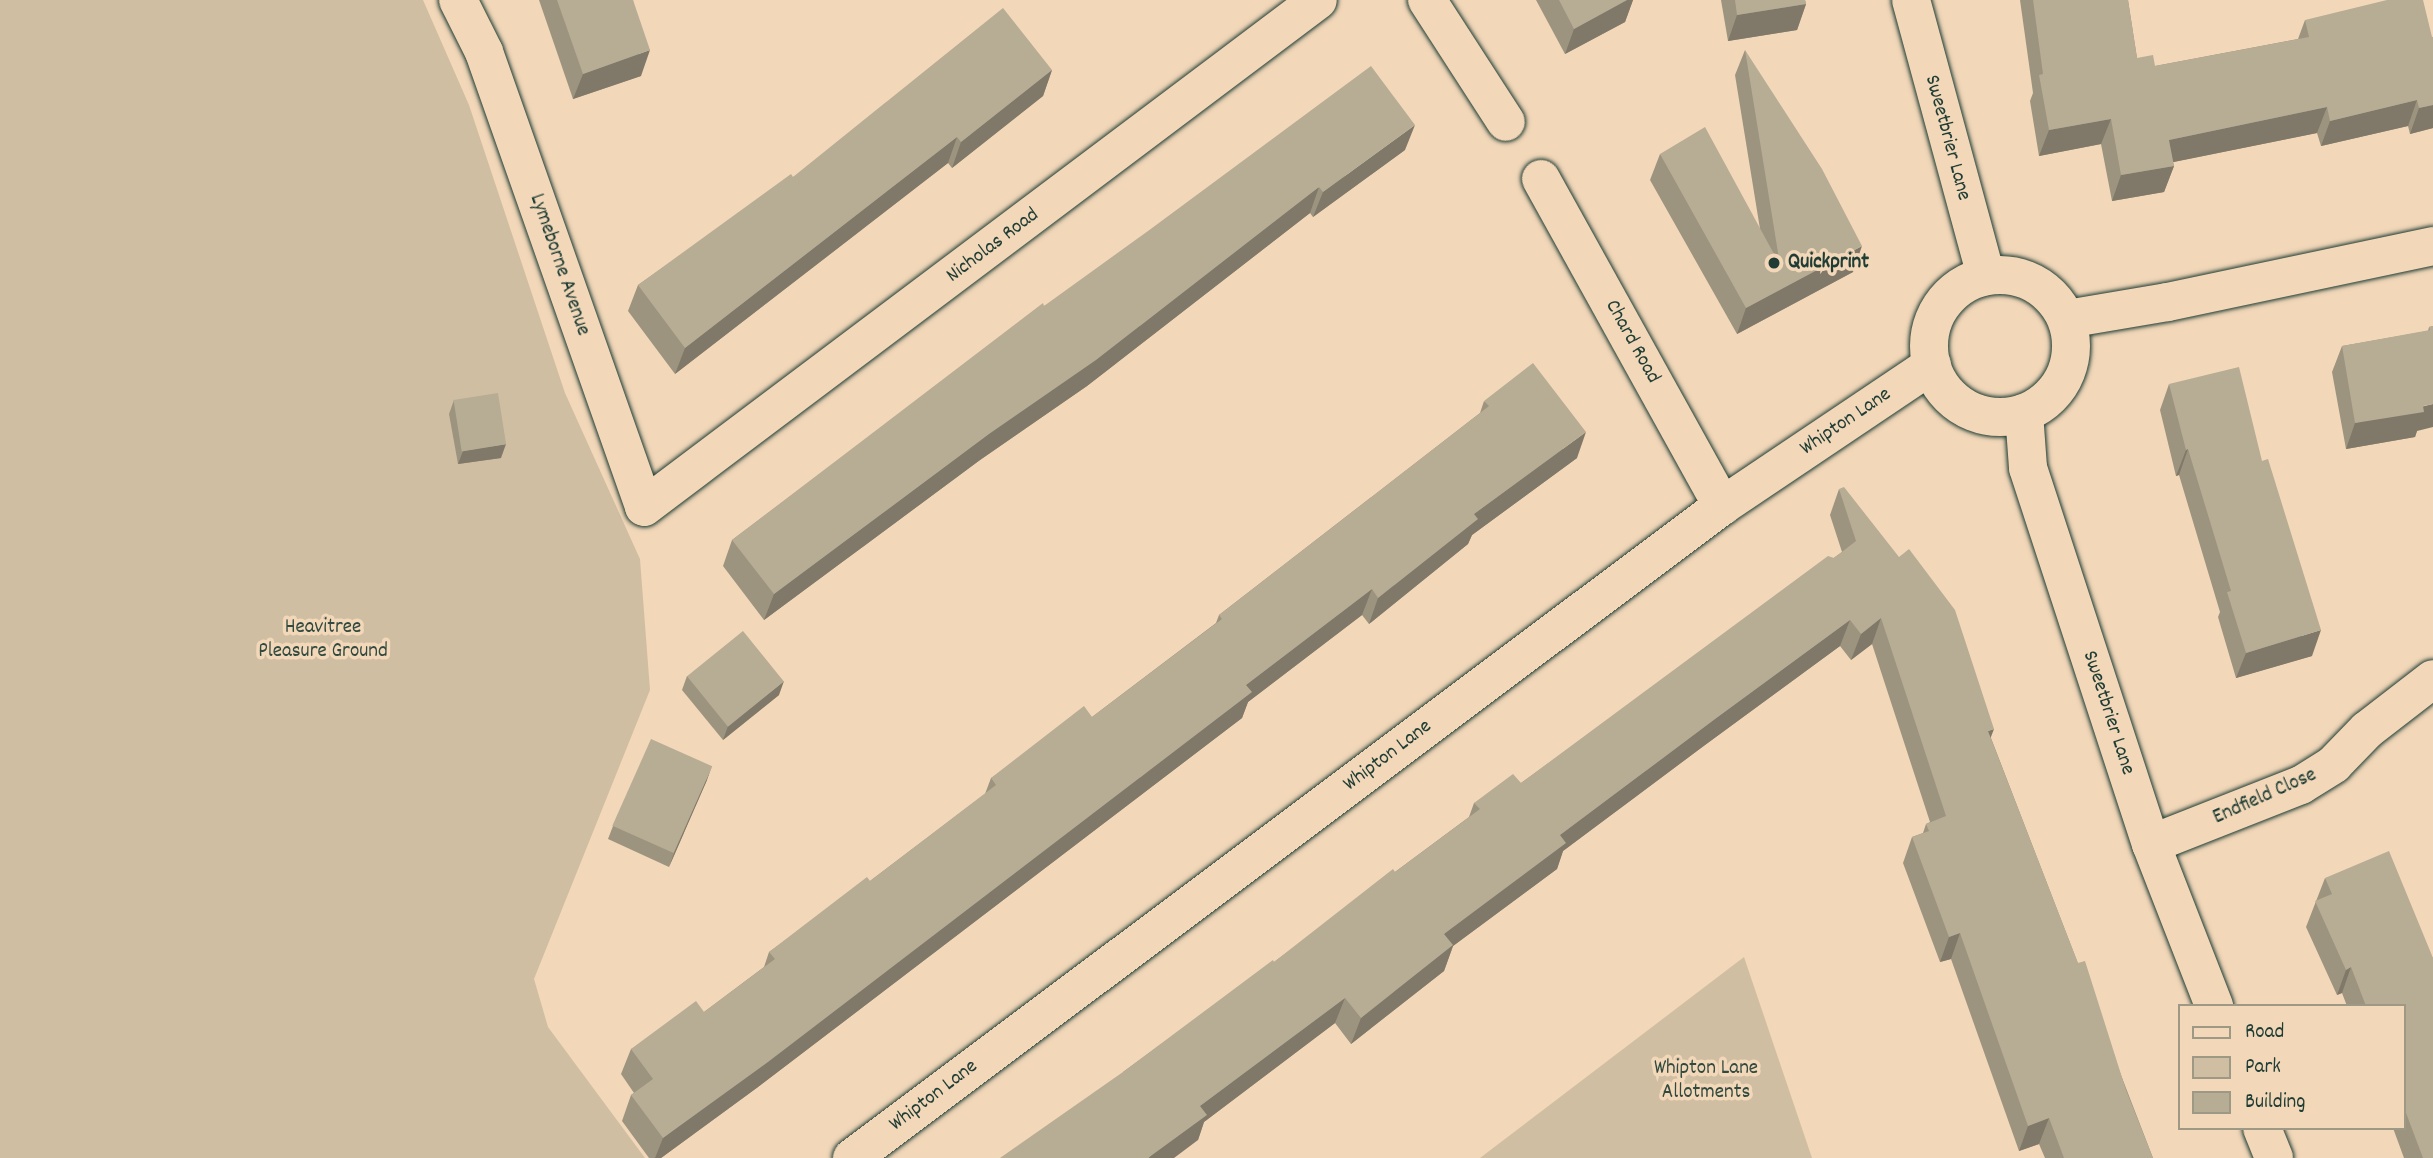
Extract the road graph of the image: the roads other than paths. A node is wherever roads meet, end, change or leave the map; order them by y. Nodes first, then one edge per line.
1 (458, 0) edge
2 (1318, 0) edge
3 (1427, 0) edge
4 (1911, 0) edge
5 (1506, 122) dead end
6 (1541, 178) dead end
7 (2433, 246) edge
8 (1986, 276) junction
9 (2067, 319) junction
10 (1932, 365) junction
11 (2024, 413) junction
12 (668, 492) joint
13 (1722, 506) junction
14 (2433, 679) edge
15 (2151, 844) junction
16 (2213, 1004) edge
17 (2263, 1130) edge
18 (852, 1158) edge
19 (2274, 1158) edge

1 - 12 street, Lymeborne Avenue
2 - 12 street, Nicholas Road
3 - 5 street
4 - 8 street, Sweetbrier Lane
6 - 13 street, Chard Road
7 - 9 street
8 - 9 street
8 - 10 street
9 - 11 street
10 - 11 street
10 - 13 street, Whipton Lane
11 - 15 street, Sweetbrier Lane
13 - 18 street, Whipton Lane
14 - 15 street, Endfield Close
15 - 16 street, Sweetbrier Lane
17 - 19 street

